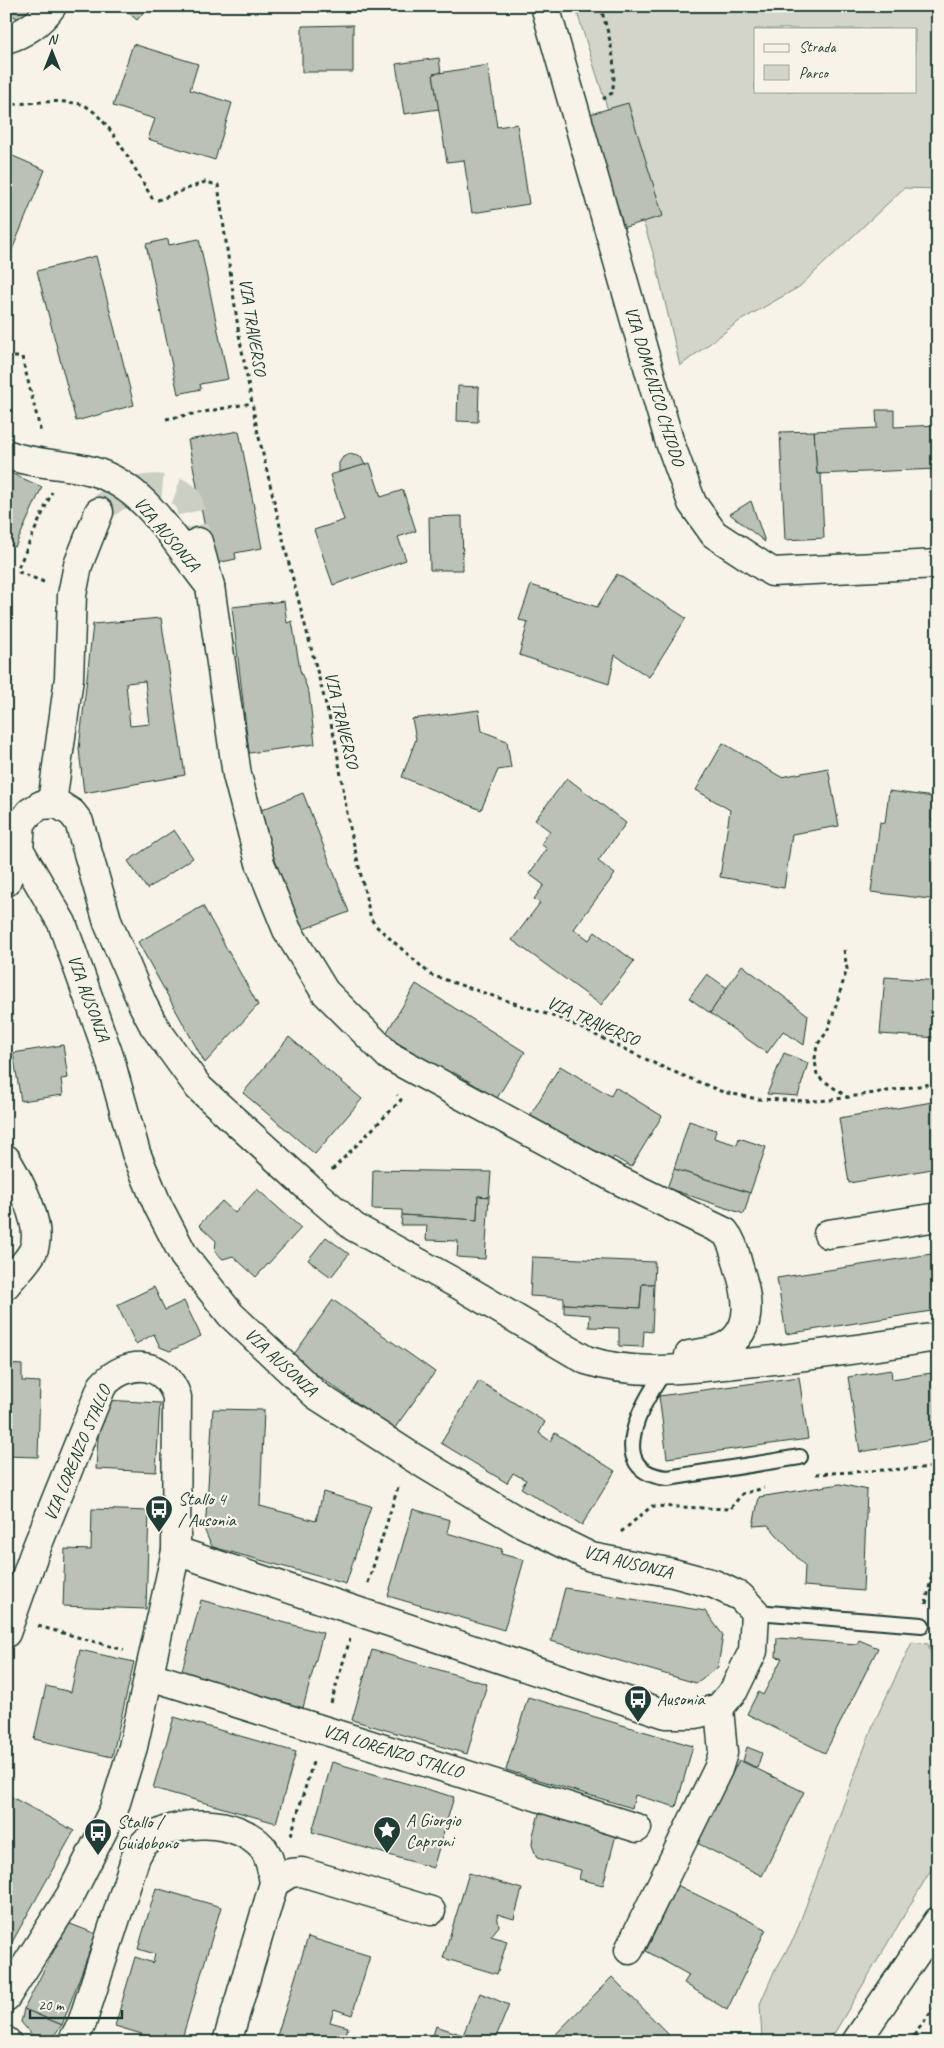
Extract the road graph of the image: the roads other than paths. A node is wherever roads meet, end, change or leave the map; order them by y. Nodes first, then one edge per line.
1 (52, 6) edge
2 (545, 6) edge
3 (6, 39) edge
4 (6, 454) edge
5 (99, 512) tunnel mouth
6 (198, 542) tunnel mouth
7 (938, 564) edge
8 (210, 586) junction
9 (52, 803) junction
10 (19, 849) junction
11 (6, 882) edge
12 (6, 1159) edge
13 (938, 1217) edge
14 (828, 1234) dead end
15 (6, 1285) edge
16 (938, 1337) edge
17 (665, 1371) junction
18 (800, 1457) dead end
19 (176, 1551) junction
20 (755, 1612) junction
21 (922, 1625) road end
22 (9, 1626) edge
23 (150, 1676) junction
24 (719, 1708) junction
25 (637, 1828) dead end
26 (274, 1883) junction
27 (430, 1911) dead end
28 (938, 1922) edge
29 (630, 1950) dead end
30 (6, 1997) edge
31 (72, 2042) edge
32 (227, 2042) edge
33 (856, 2042) edge

1 - 3 street
2 - 7 street, VIA DOMENICO CHIODO
4 - 8 street, VIA AUSONIA
5 - 9 street
6 - 8 street, VIA AUSONIA
8 - 17 street, VIA AUSONIA
9 - 10 street
9 - 17 street
10 - 11 street
10 - 20 street, VIA AUSONIA
12 - 15 street
13 - 14 street
16 - 17 street
17 - 18 lane
19 - 22 street, VIA LORENZO STALLO
19 - 23 street, VIA LORENZO STALLO
19 - 24 street
20 - 21 lane
20 - 24 street
23 - 25 street, VIA LORENZO STALLO
23 - 30 street, VIA LORENZO STALLO
24 - 29 street
26 - 27 street
26 - 31 street
26 - 32 street
28 - 33 street

